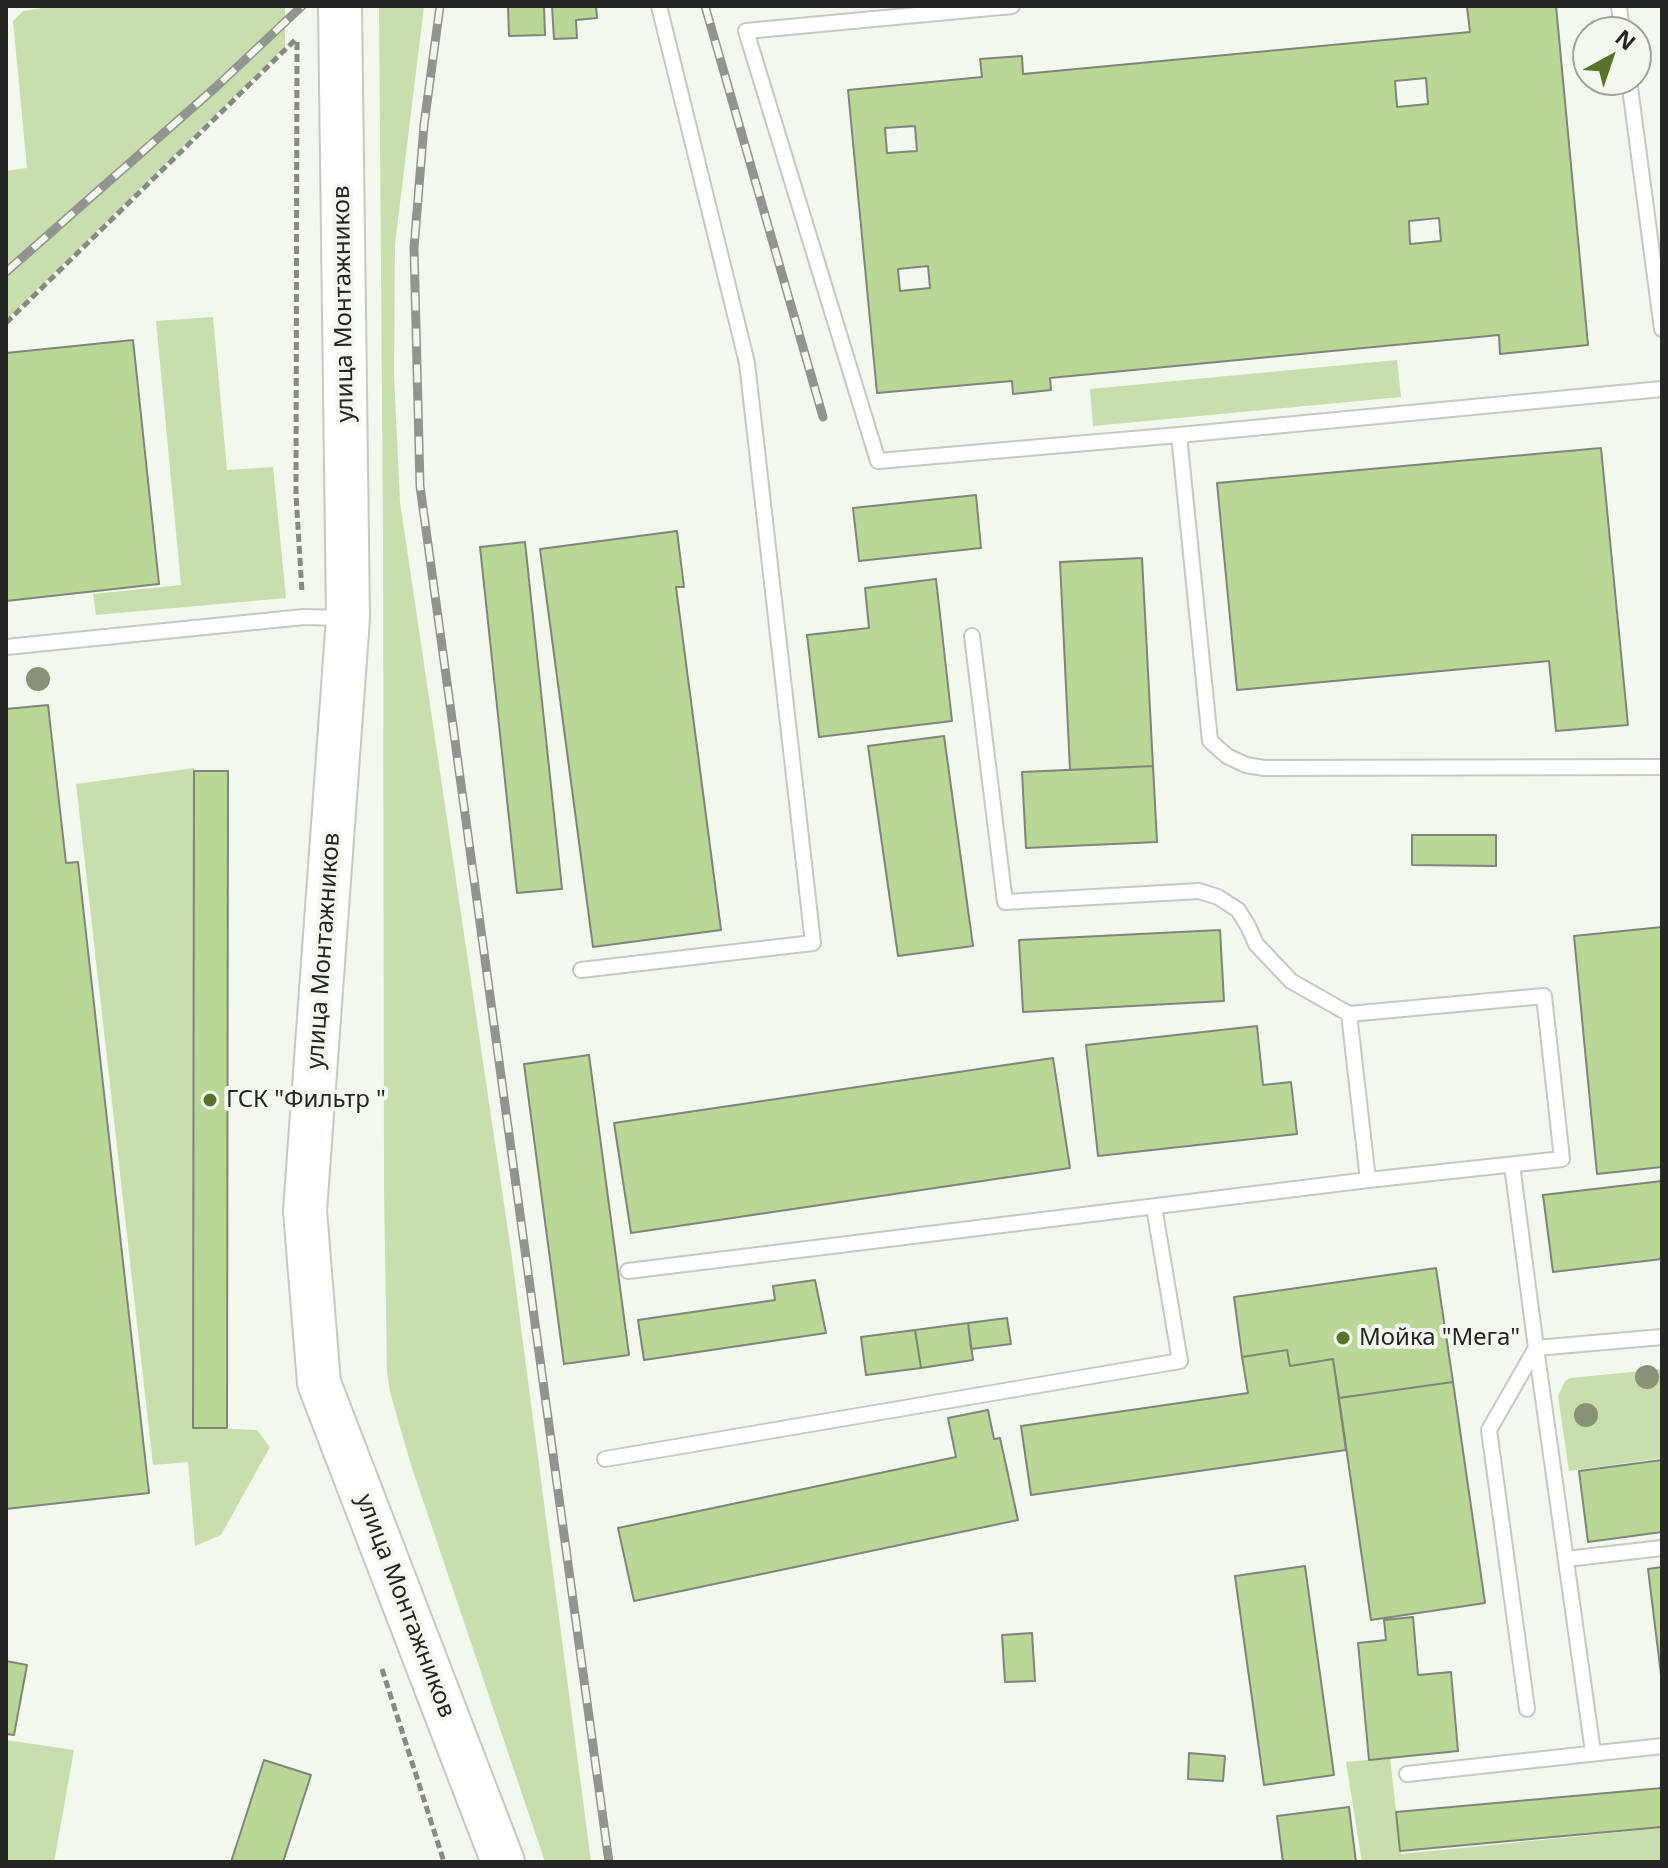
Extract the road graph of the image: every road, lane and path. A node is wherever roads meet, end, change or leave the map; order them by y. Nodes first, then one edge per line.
1 (340, 6) edge
2 (659, 6) edge
3 (1012, 6) edge
4 (297, 38) dead end
5 (1631, 96) edge
6 (1658, 270) edge
7 (6, 323) edge
8 (1662, 329) edge
9 (1662, 389) edge
10 (1179, 435) junction
11 (348, 618) junction
12 (972, 636) dead end
13 (6, 647) edge
14 (1662, 767) edge
15 (581, 970) dead end
16 (1349, 1014) junction
17 (1512, 1165) junction
18 (1368, 1180) junction
19 (1154, 1207) junction
20 (628, 1271) dead end
21 (1662, 1337) edge
22 (1536, 1348) junction
23 (605, 1459) dead end
24 (1662, 1548) edge
25 (1566, 1559) junction
26 (1527, 1709) dead end
27 (1662, 1746) edge
28 (1593, 1752) junction
29 (1407, 1774) dead end
30 (503, 1862) edge

1 - 11 main road, улица Монтажников
2 - 15 lane
3 - 10 lane
4 - 7 path
5 - 6 lane
6 - 8 lane
9 - 10 lane
10 - 14 lane
11 - 13 lane
11 - 30 main road, улица Монтажников
12 - 16 lane
16 - 17 lane
16 - 18 lane
17 - 18 lane
17 - 22 lane
18 - 19 lane
19 - 20 lane
19 - 23 lane
21 - 22 lane
22 - 25 lane
22 - 26 lane
24 - 25 lane
25 - 28 lane
27 - 28 lane
28 - 29 lane

